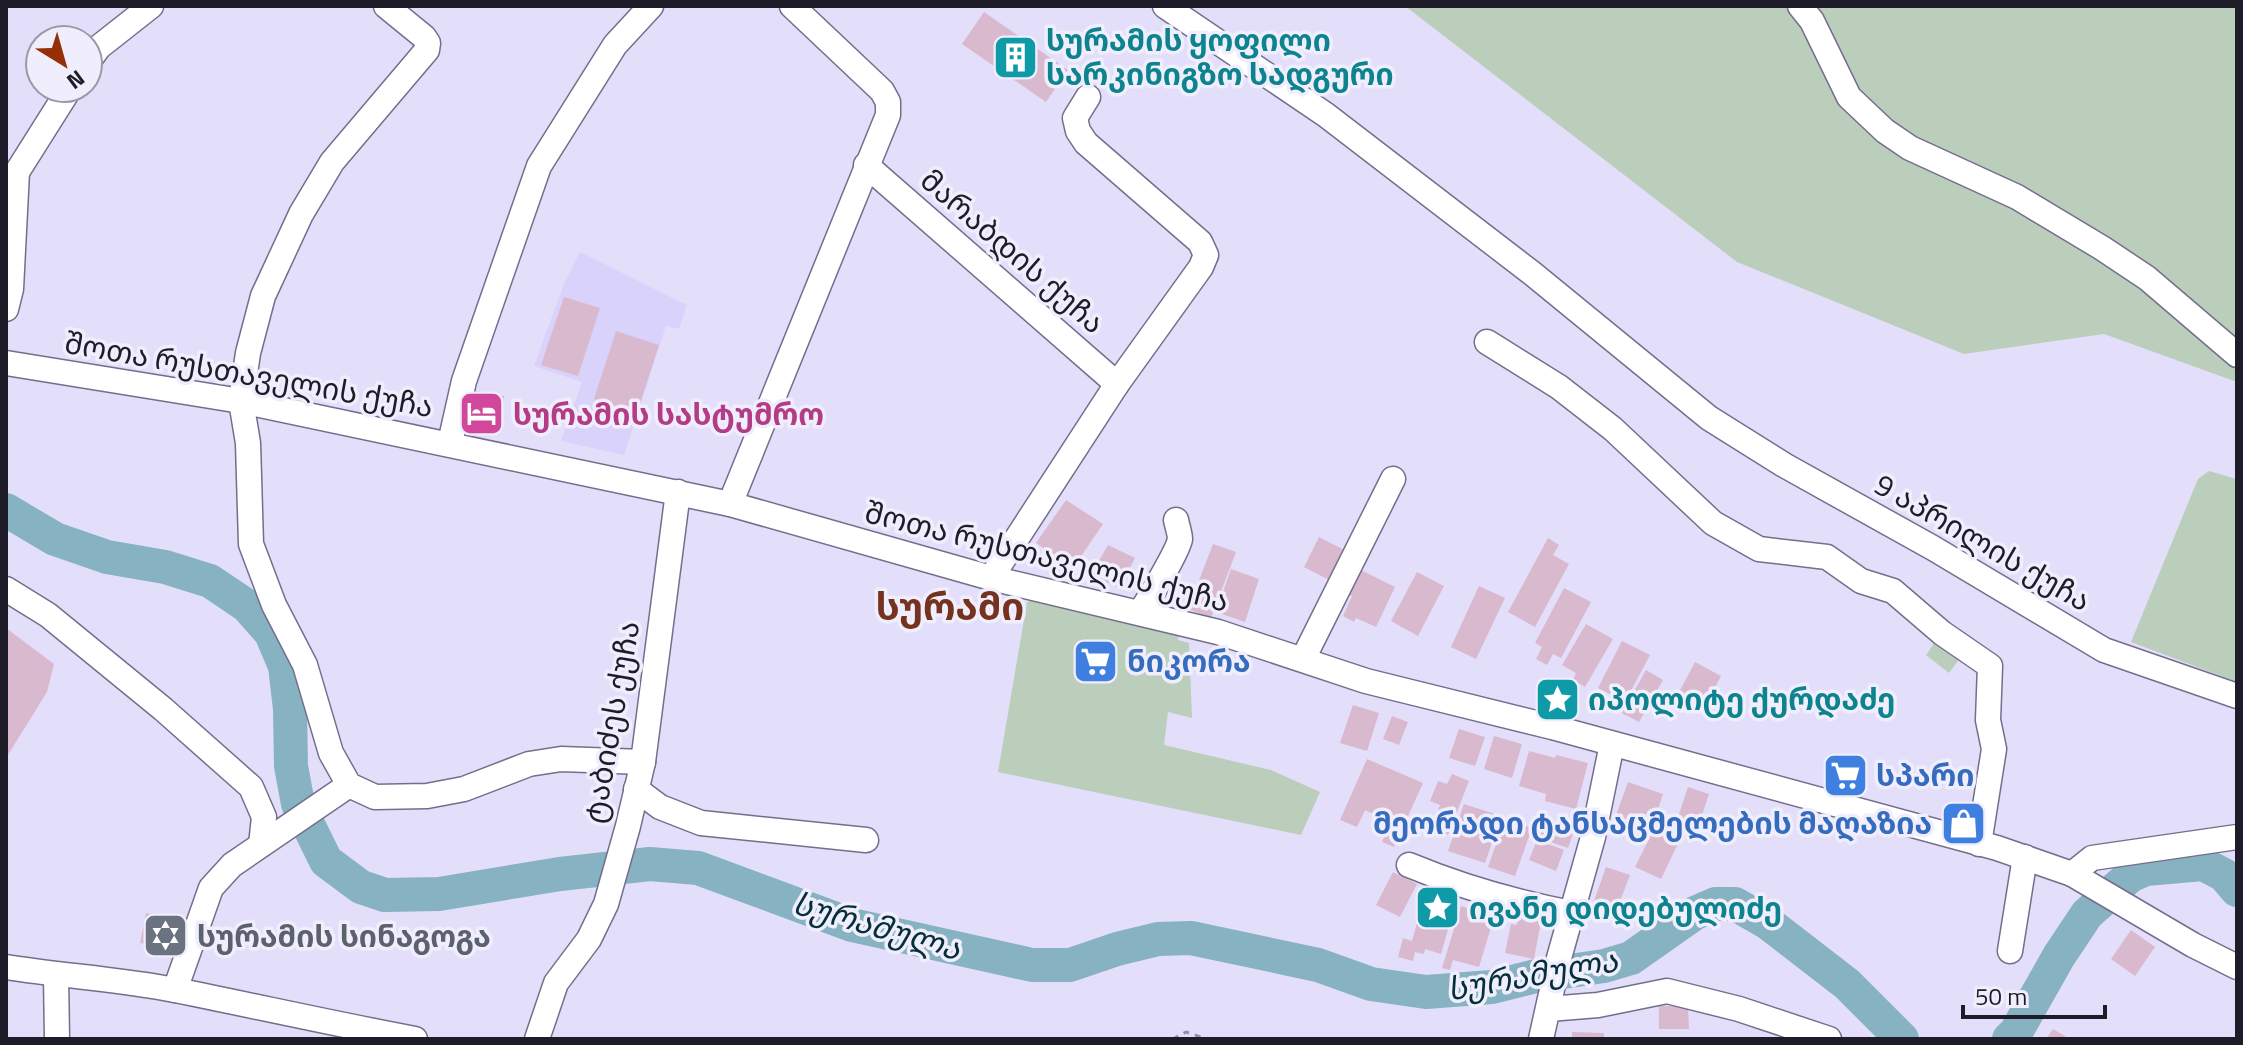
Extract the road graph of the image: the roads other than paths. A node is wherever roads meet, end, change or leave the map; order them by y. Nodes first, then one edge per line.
1 (151, 6) edge
2 (386, 6) edge
3 (651, 6) edge
4 (792, 6) edge
5 (1165, 6) edge
6 (1800, 6) edge
7 (104, 43) edge
8 (1088, 97) dead end
9 (60, 104) edge
10 (866, 165) junction
11 (6, 309) edge
12 (1487, 342) dead end
13 (2237, 355) edge
14 (6, 363) edge
15 (1117, 384) junction
16 (241, 401) junction
17 (450, 443) junction
18 (1393, 479) dead end
19 (678, 492) junction
20 (730, 504) junction
21 (1176, 520) dead end
22 (991, 578) junction
23 (6, 589) edge
24 (1140, 612) junction
25 (1303, 659) junction
26 (2237, 696) edge
27 (1612, 744) junction
28 (643, 762) junction
29 (349, 785) junction
30 (636, 789) junction
31 (2237, 837) edge
32 (268, 840) junction
33 (866, 840) dead end
34 (1979, 844) junction
35 (2025, 857) junction
36 (1409, 865) dead end
37 (2072, 875) junction
38 (1571, 913) junction
39 (2010, 951) dead end
40 (6, 967) edge
41 (2237, 967) edge
42 (56, 975) junction
43 (175, 990) junction
44 (1550, 1005) junction
45 (57, 1039) edge
46 (415, 1039) edge
47 (537, 1039) edge
48 (1541, 1039) edge
49 (1829, 1039) edge

1 - 7 street
2 - 16 street
3 - 17 street
4 - 10 street
5 - 26 street, 9 აპრილის ქუჩა
6 - 13 street
8 - 15 street
9 - 11 street
10 - 15 street, მარაბდის ქუჩა
10 - 20 street
12 - 34 street
14 - 16 street, შოთა რუსთაველის ქუჩა
15 - 22 street
16 - 17 street, შოთა რუსთაველის ქუჩა
16 - 29 street
17 - 19 street, შოთა რუსთაველის ქუჩა
18 - 25 street
19 - 20 street, შოთა რუსთაველის ქუჩა
19 - 28 street, ტაბიძეს ქუჩა
20 - 22 street, შოთა რუსთაველის ქუჩა
21 - 24 street
22 - 24 street, შოთა რუსთაველის ქუჩა
23 - 32 street
24 - 25 street, შოთა რუსთაველის ქუჩა
25 - 27 street, შოთა რუსთაველის ქუჩა
27 - 34 street, შოთა რუსთაველის ქუჩა
27 - 38 street
28 - 29 street
28 - 30 street, ტაბიძეს ქუჩა
29 - 32 street
30 - 33 street
30 - 47 street, ტაბიძეს ქუჩა
31 - 37 street
32 - 43 street
34 - 35 street, შოთა რუსთაველის ქუჩა
35 - 37 street, შოთა რუსთაველის ქუჩა
35 - 39 street
36 - 38 street
37 - 41 street, შოთა რუსთაველის ქუჩა
38 - 44 street
40 - 42 street
42 - 43 street
42 - 45 street
43 - 46 street
44 - 48 street
44 - 49 street

